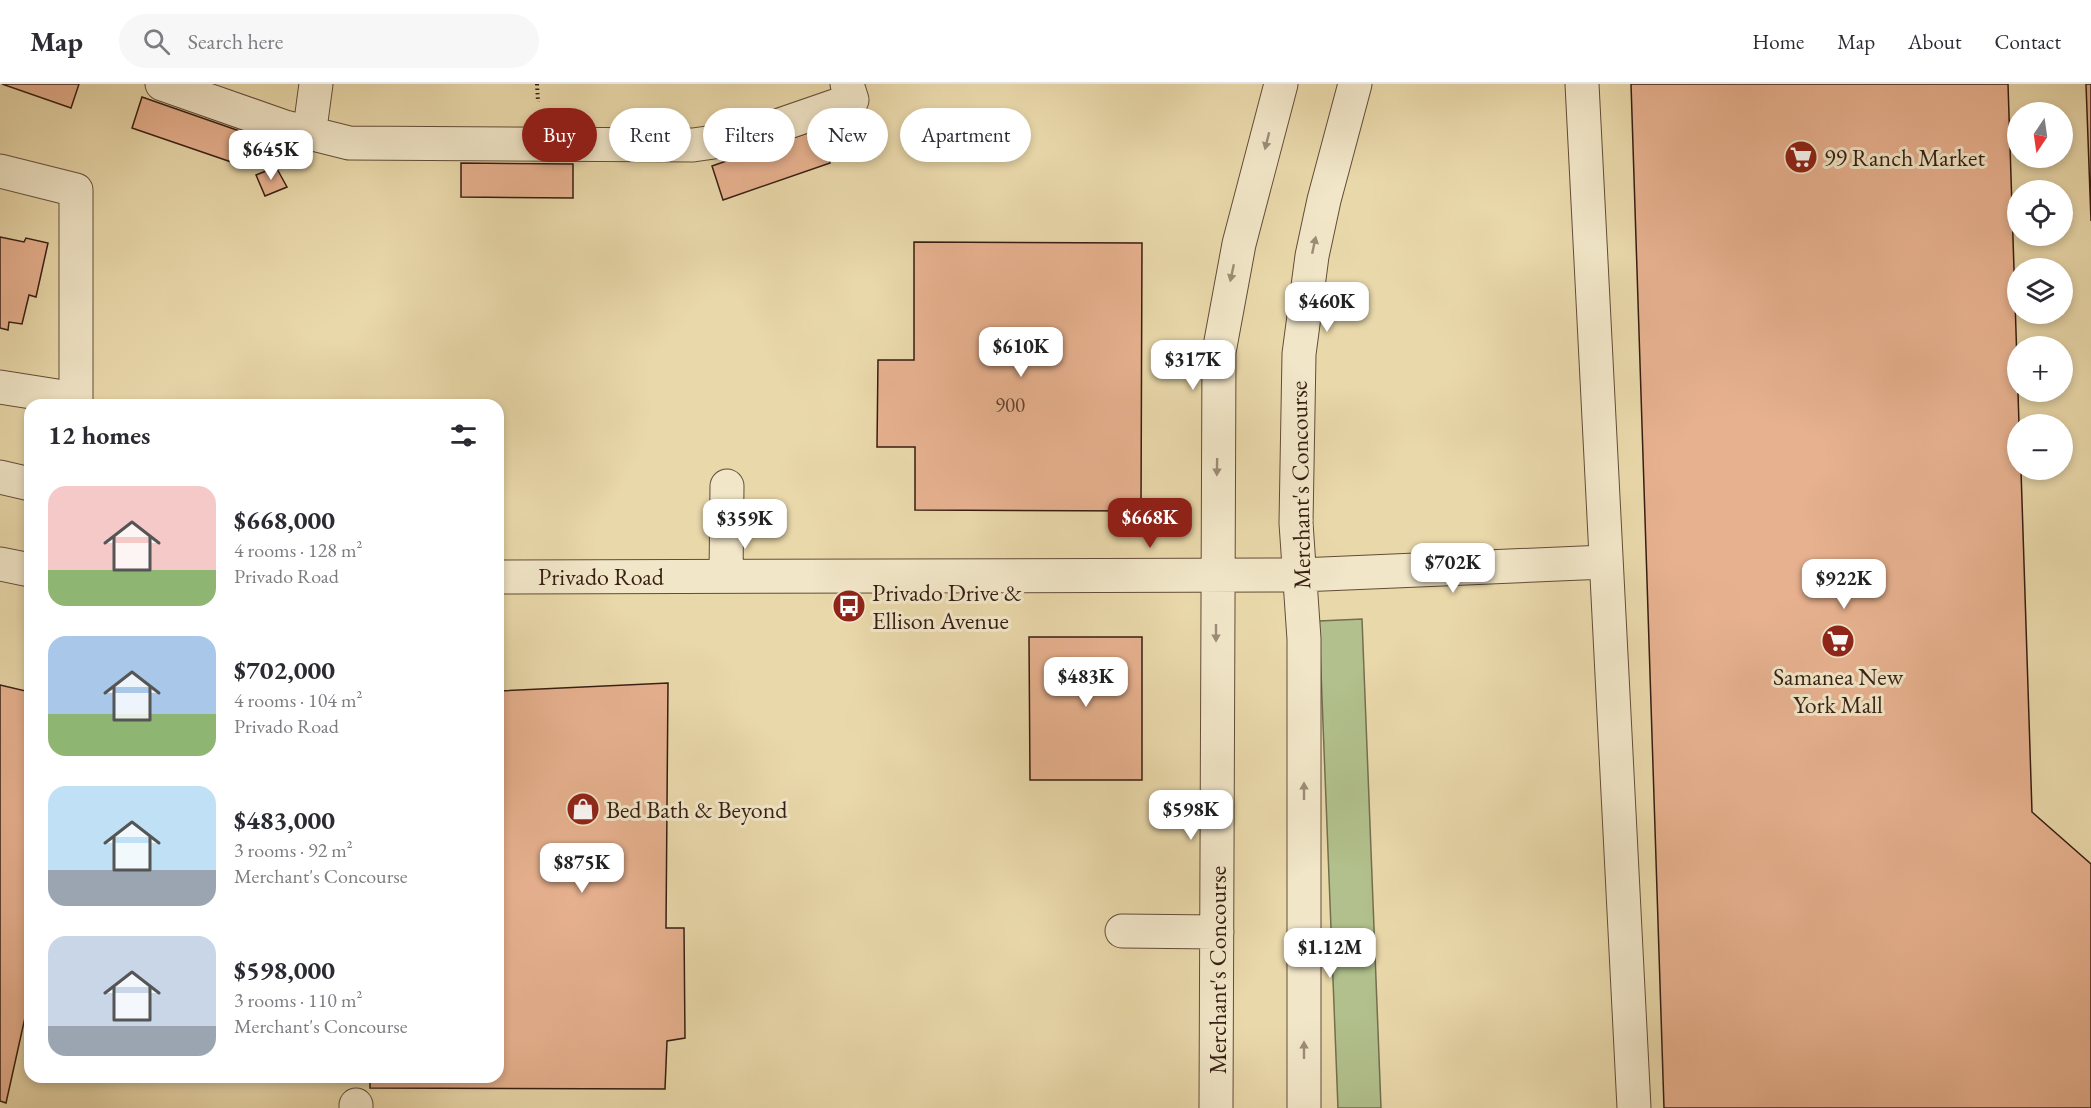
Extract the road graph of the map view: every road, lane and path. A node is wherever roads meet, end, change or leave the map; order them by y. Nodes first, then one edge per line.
1 (162, 84) edge
2 (316, 84) edge
3 (537, 84) edge
4 (847, 84) edge
5 (1281, 84) edge
6 (1355, 84) edge
7 (1582, 84) edge
8 (538, 102) dead end
9 (307, 134) junction
10 (0, 171) edge
11 (0, 387) edge
12 (61, 399) edge
13 (76, 399) edge
14 (0, 477) edge
15 (24, 483) edge
16 (727, 486) dead end
17 (1605, 562) junction
18 (0, 564) edge
19 (24, 569) edge
20 (1217, 574) junction
21 (1300, 575) junction
22 (726, 576) junction
23 (504, 577) edge
24 (1122, 931) dead end
25 (1217, 932) junction
26 (1216, 1108) edge
27 (1304, 1108) edge
28 (1634, 1108) edge

1 - 9 street
2 - 9 street
3 - 8 path
4 - 9 street
5 -> 20 street, Merchant's Concourse
21 -> 6 street, Merchant's Concourse
7 - 17 street
10 - 13 street
11 - 12 street
14 - 15 street
16 - 22 street
17 - 21 street, Privado Road
17 - 28 street
18 - 19 street
20 - 21 street, Privado Road
20 - 22 street, Privado Road
20 -> 25 street, Merchant's Concourse
27 -> 21 street, Merchant's Concourse
22 - 23 street, Privado Road
24 - 25 street
25 - 26 street, Merchant's Concourse

